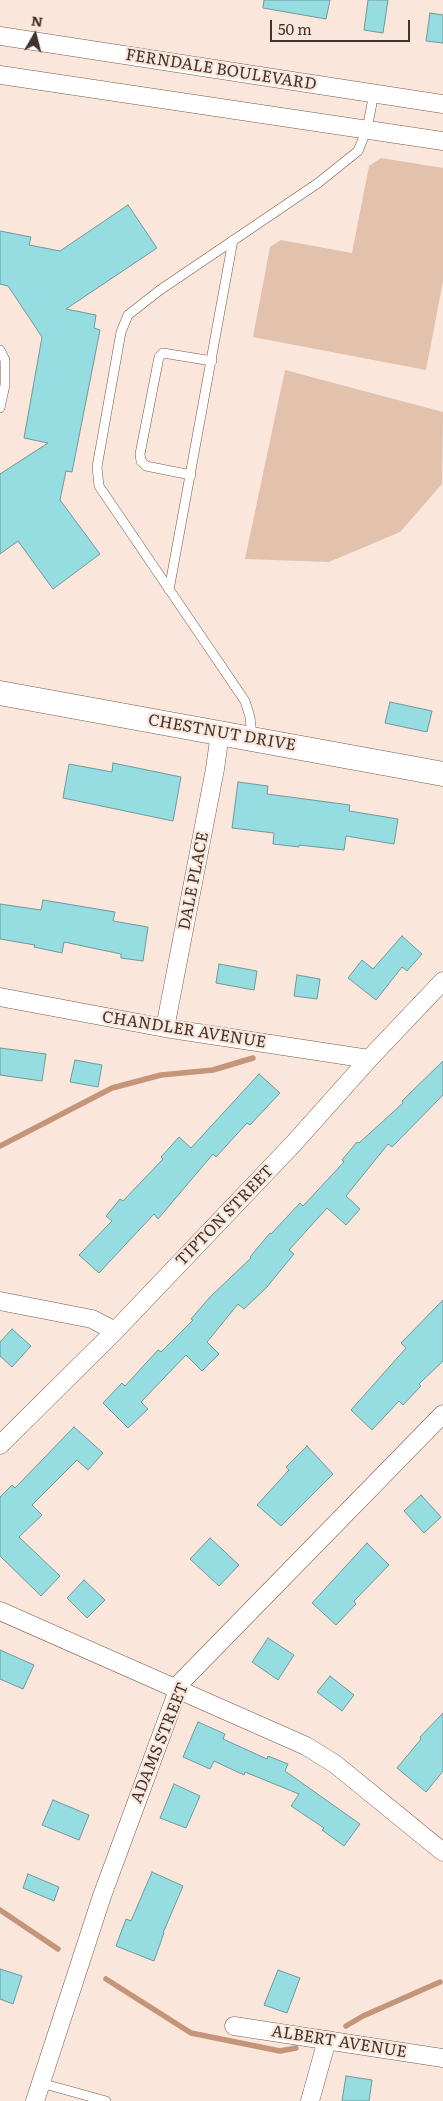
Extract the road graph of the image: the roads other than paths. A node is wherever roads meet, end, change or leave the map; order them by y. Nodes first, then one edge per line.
1 (0, 36) edge
2 (0, 75) edge
3 (374, 93) junction
4 (443, 104) edge
5 (367, 129) junction
6 (443, 141) edge
7 (233, 240) junction
8 (0, 350) edge
9 (212, 361) junction
10 (0, 408) edge
11 (191, 475) junction
12 (169, 590) junction
13 (0, 693) edge
14 (220, 733) junction
15 (252, 738) junction
16 (443, 774) edge
17 (443, 981) edge
18 (0, 997) edge
19 (166, 1028) junction
20 (369, 1059) junction
21 (0, 1302) edge
22 (115, 1330) junction
23 (443, 1414) edge
24 (0, 1445) edge
25 (0, 1611) edge
26 (178, 1689) junction
27 (439, 1842) edge
28 (234, 2026) dead end
29 (327, 2040) junction
30 (443, 2058) edge
31 (40, 2083) junction
32 (35, 2101) edge
33 (106, 2101) edge
34 (310, 2101) edge

1 - 3 street, FERNDALE BOULEVARD
2 - 5 street
3 - 4 street, FERNDALE BOULEVARD
3 - 5 lane
5 - 6 street
5 - 7 lane
7 - 9 lane
7 - 12 lane
8 - 10 lane
9 - 11 lane
9 - 11 lane
11 - 12 lane
12 - 15 lane
13 - 14 street, CHESTNUT DRIVE
14 - 15 street, CHESTNUT DRIVE
14 - 19 street, DALE PLACE
15 - 16 street, CHESTNUT DRIVE
17 - 20 street, TIPTON STREET
18 - 19 street, CHANDLER AVENUE
19 - 20 street, CHANDLER AVENUE
20 - 22 street, TIPTON STREET
21 - 22 street
22 - 24 street, TIPTON STREET
23 - 26 street, ADAMS STREET
25 - 26 street
26 - 27 street
26 - 31 street, ADAMS STREET
28 - 29 street, ALBERT AVENUE
29 - 30 street, ALBERT AVENUE
29 - 34 street
31 - 32 street, ADAMS STREET
31 - 33 lane

